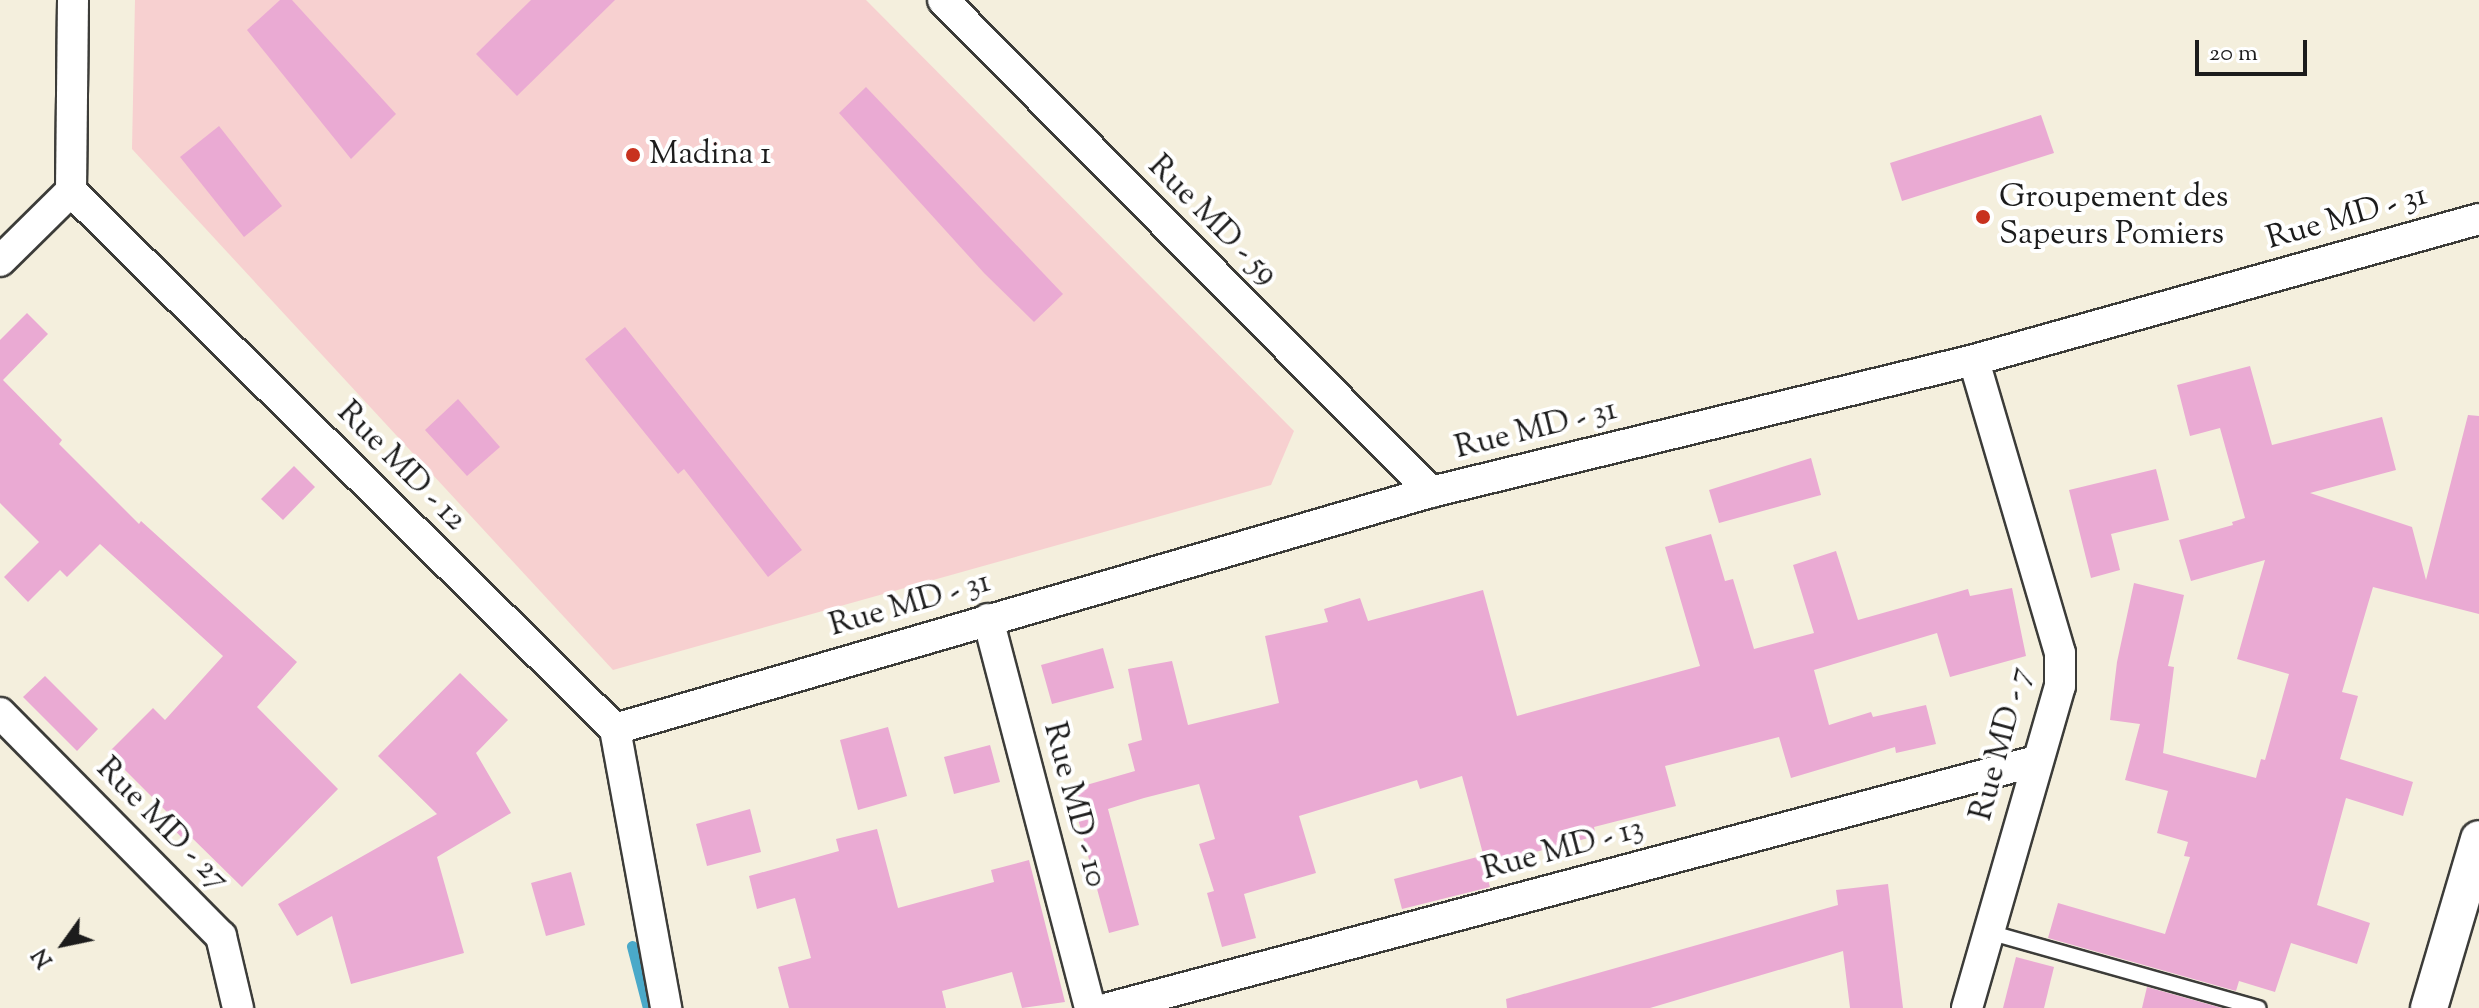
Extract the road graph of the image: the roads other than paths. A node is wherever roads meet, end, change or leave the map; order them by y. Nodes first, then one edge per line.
1 (73, 0) edge
2 (943, 0) edge
3 (71, 191) junction
4 (2479, 219) edge
5 (0, 261) edge
6 (1974, 360) junction
7 (1431, 492) junction
8 (988, 619) junction
9 (0, 713) edge
10 (615, 729) junction
11 (2036, 761) junction
12 (2479, 839) edge
13 (1988, 932) junction
14 (238, 1008) edge
15 (666, 1008) edge
16 (1090, 1008) edge
17 (1109, 1008) edge
18 (1967, 1008) edge
19 (2259, 1008) edge
20 (2429, 1008) edge

1 - 3 street
2 - 7 street, Rue MD - 59
3 - 5 street
3 - 10 street, Rue MD - 12
4 - 6 street, Rue MD - 31
6 - 7 street, Rue MD - 31
6 - 11 street, Rue MD - 7
7 - 8 street, Rue MD - 31
8 - 10 street, Rue MD - 31
8 - 16 street, Rue MD - 10
9 - 14 street, Rue MD - 27
10 - 15 street
11 - 13 street, Rue MD - 7
11 - 17 street, Rue MD - 13
12 - 20 street
13 - 18 street, Rue MD - 7
13 - 19 lane

